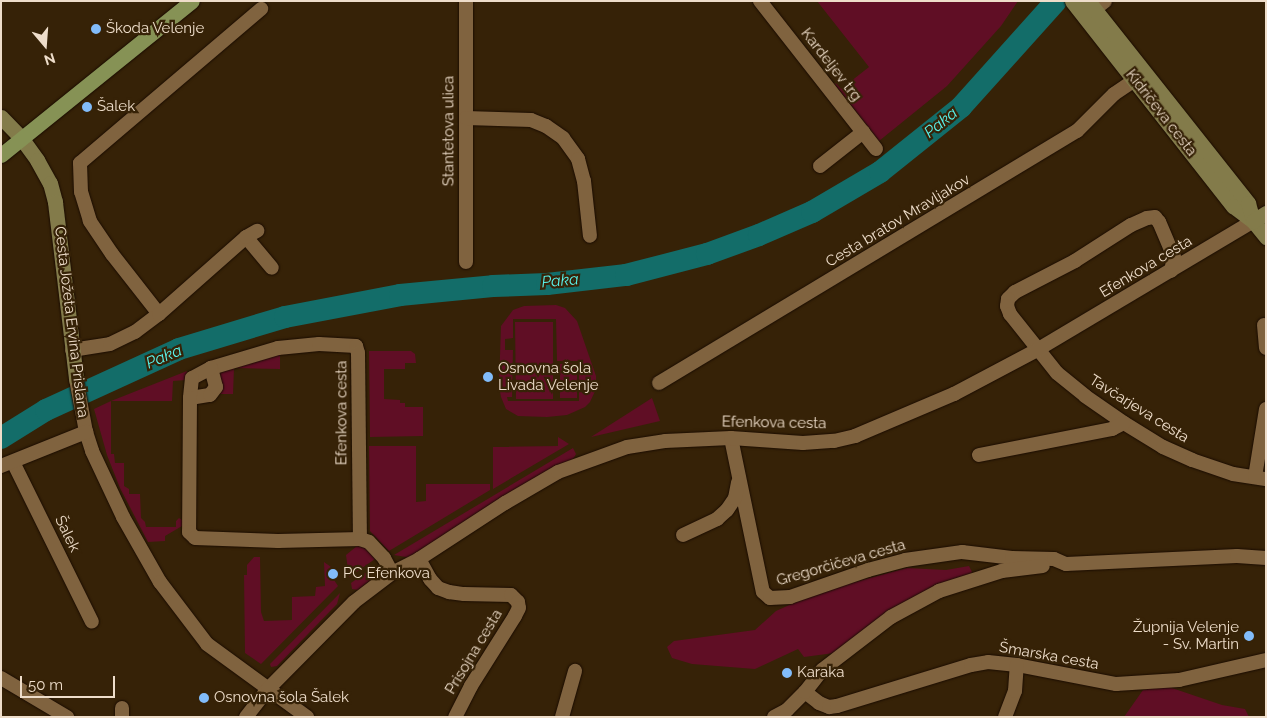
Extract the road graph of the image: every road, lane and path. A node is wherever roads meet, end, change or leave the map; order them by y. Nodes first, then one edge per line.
1 (192, 1) edge
2 (466, 1) edge
3 (760, 1) edge
4 (1072, 1) edge
5 (1093, 7) edge
6 (261, 9) dead end
7 (1140, 76) junction
8 (1, 117) edge
9 (466, 118) junction
10 (863, 132) junction
11 (22, 139) junction
12 (876, 149) dead end
13 (1, 156) edge
14 (820, 166) dead end
15 (1259, 218) edge
16 (590, 236) dead end
17 (1266, 237) edge
18 (466, 262) dead end
19 (272, 268) dead end
20 (1171, 271) junction
21 (159, 314) junction
22 (1264, 325) dead end
23 (1266, 348) edge
24 (72, 350) junction
25 (1037, 350) junction
26 (213, 372) junction
27 (76, 379) joint
28 (659, 383) dead end
29 (190, 398) junction
30 (1266, 409) edge
31 (1124, 423) junction
32 (86, 432) junction
33 (731, 438) junction
34 (979, 455) dead end
35 (7, 464) edge
36 (739, 478) junction
37 (1261, 478) edge
38 (683, 535) dead end
39 (360, 539) junction
40 (1266, 558) edge
41 (419, 559) junction
42 (1066, 564) junction
43 (392, 573) junction
44 (92, 622) dead end
45 (1266, 660) edge
46 (1016, 665) junction
47 (575, 671) dead end
48 (1, 678) edge
49 (268, 689) junction
50 (805, 692) junction
51 (837, 711) edge
52 (66, 717) edge
53 (246, 717) edge
54 (307, 717) edge
55 (455, 717) edge
56 (562, 717) edge
57 (774, 717) edge
58 (1005, 717) edge

1 - 11 main road
2 - 9 street, Stantetova ulica
3 - 10 street, Kardeljev trg
4 - 5 main road, Kidričeva cesta
5 - 7 main road, Kidričeva cesta
6 - 21 street
7 - 15 main road, Kidričeva cesta
7 - 28 street, Cesta bratov Mravljakov
8 - 11 main road, Cesta Jožeta Ervina Prislana
9 - 16 street
9 - 18 street, Stantetova ulica
10 - 12 street, Kardeljev trg
10 - 14 street
11 - 13 main road
11 - 24 main road, Cesta Jožeta Ervina Prislana
15 - 17 main road, Kidričeva cesta
15 - 20 street, Efenkova cesta
19 - 21 street
20 - 25 street, Efenkova cesta
20 - 25 street, Tavčarjeva cesta
21 - 24 street
22 - 23 street
24 - 27 main road, Cesta Jožeta Ervina Prislana
25 - 31 street, Tavčarjeva cesta
25 - 33 street, Efenkova cesta
26 - 29 street, Efenkova cesta
26 - 29 street
26 - 39 street, Efenkova cesta
27 - 32 street, Cesta Jožeta Ervina Prislana
29 - 39 street, Efenkova cesta
30 - 37 street
31 - 34 street
31 - 37 street, Tavčarjeva cesta
32 - 35 street, Šalek
32 - 49 street, Cesta Jožeta Ervina Prislana
33 - 36 street, Gregorčičeva cesta
33 - 41 street, Efenkova cesta
35 - 44 street, Šalek
36 - 38 street
36 - 42 street, Gregorčičeva cesta
39 - 43 street
40 - 42 street, Gregorčičeva cesta
41 - 43 street, Efenkova cesta
41 - 55 street, Prisojna cesta
42 - 50 street
43 - 49 street, Efenkova cesta
45 - 46 street, Šmarska cesta
46 - 51 street, Šmarska cesta
46 - 58 street
47 - 56 street
48 - 52 street
49 - 53 street
49 - 54 street
50 - 51 street, Šmarska cesta
50 - 57 street

